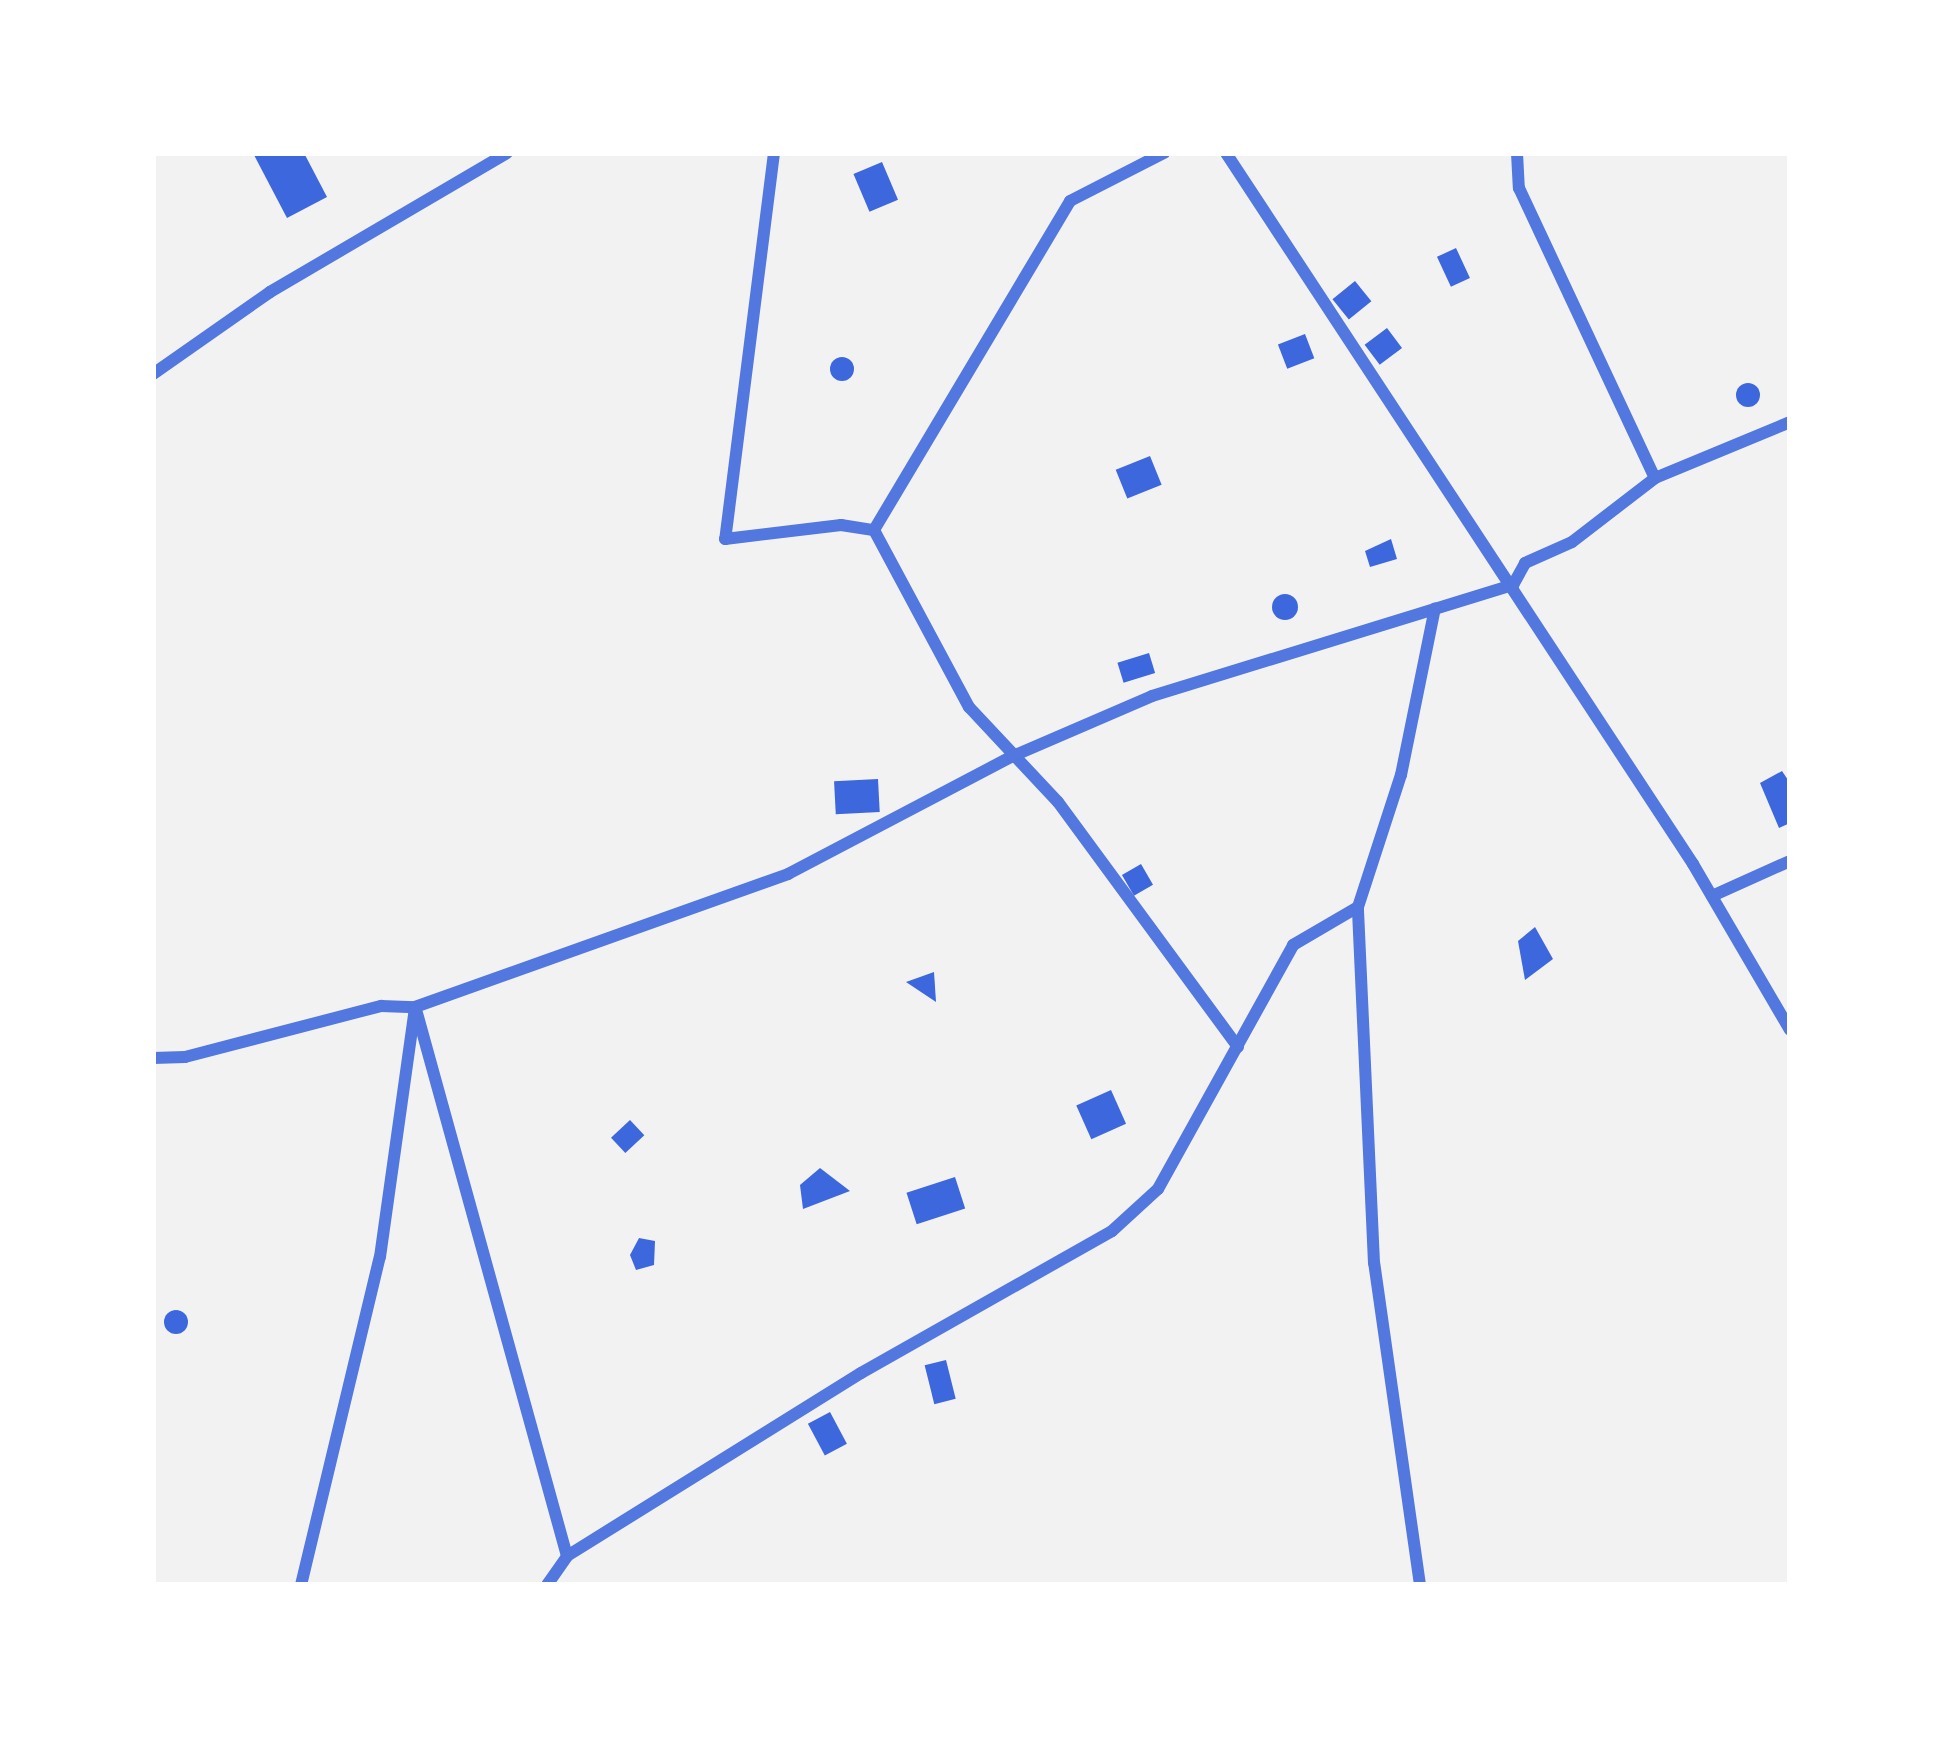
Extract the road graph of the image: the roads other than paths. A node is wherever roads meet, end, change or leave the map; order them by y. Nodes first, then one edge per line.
1 (507, 153) edge
2 (774, 153) edge
3 (1164, 153) edge
4 (1226, 153) edge
5 (1517, 153) edge
6 (153, 374) edge
7 (1790, 422) edge
8 (1655, 478) junction
9 (874, 530) junction
10 (1514, 585) junction
11 (1435, 608) junction
12 (1013, 756) junction
13 (1790, 860) edge
14 (1712, 896) junction
15 (1358, 907) junction
16 (416, 1007) junction
17 (1790, 1030) edge
18 (1238, 1047) junction
19 (153, 1058) edge
20 (567, 1556) junction
21 (301, 1585) edge
22 (548, 1585) edge
23 (1420, 1585) edge

1 - 6 street
2 - 9 street
3 - 9 street
4 - 10 street
5 - 8 street
7 - 8 street
8 - 10 street
9 - 12 street
10 - 11 street
10 - 14 street
11 - 12 street
11 - 15 street
12 - 16 street
12 - 18 street
13 - 14 street
14 - 17 street
15 - 18 street
15 - 23 street
16 - 19 street
16 - 20 street
16 - 21 street
18 - 20 street
20 - 22 street

